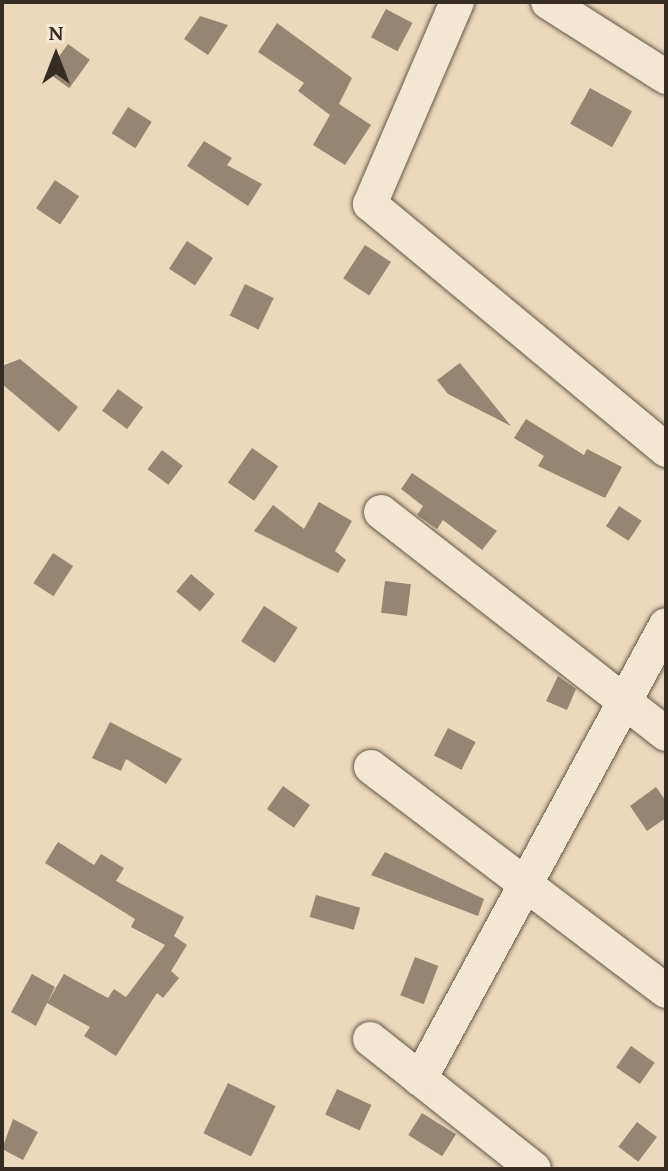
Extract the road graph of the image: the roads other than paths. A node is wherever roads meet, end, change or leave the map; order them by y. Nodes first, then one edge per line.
1 (457, 2) edge
2 (548, 2) edge
3 (666, 77) edge
4 (666, 450) edge
5 (381, 512) dead end
6 (666, 625) edge
7 (624, 701) junction
8 (666, 734) edge
9 (371, 767) dead end
10 (525, 884) junction
11 (666, 991) edge
12 (370, 1039) dead end
13 (420, 1079) junction
14 (534, 1169) edge

1 - 4 street
2 - 3 street
5 - 7 street
6 - 7 street
7 - 8 street
7 - 10 street
9 - 10 street
10 - 11 street
10 - 13 street
12 - 13 street
13 - 14 street

